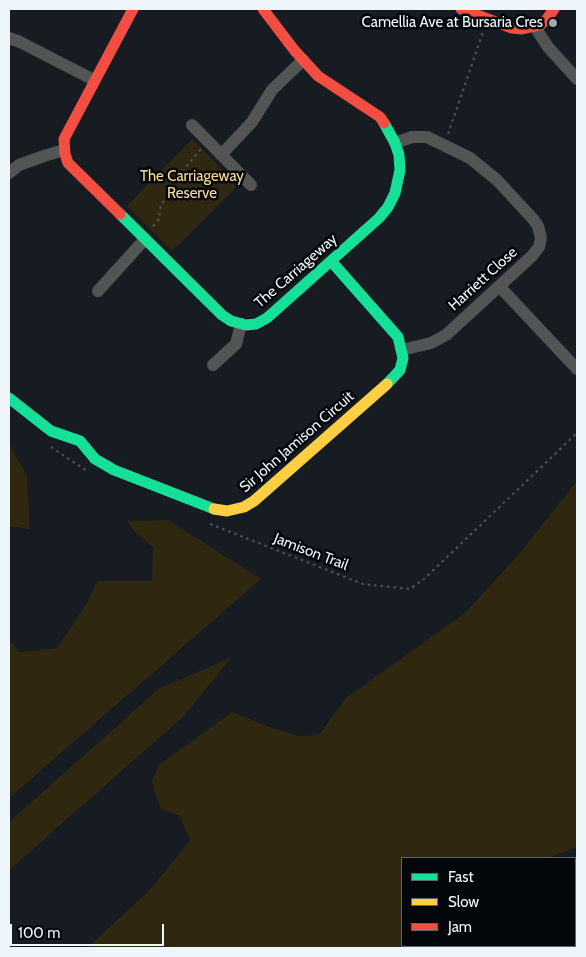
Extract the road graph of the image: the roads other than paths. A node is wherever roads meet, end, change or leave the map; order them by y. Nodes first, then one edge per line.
1 (133, 9) edge
2 (264, 9) edge
3 (461, 9) edge
4 (554, 9) edge
5 (535, 27) junction
6 (9, 38) edge
7 (303, 60) junction
8 (577, 79) edge
9 (94, 80) junction
10 (192, 125) dead end
11 (395, 143) junction
12 (64, 150) junction
13 (221, 155) junction
14 (9, 173) edge
15 (251, 185) dead end
16 (144, 238) junction
17 (331, 261) junction
18 (499, 286) junction
19 (98, 291) dead end
20 (241, 324) junction
21 (402, 350) junction
22 (213, 365) dead end
23 (577, 369) edge
24 (9, 398) edge

1 - 9 street
2 - 7 street, The Carriageway
3 - 5 street
4 - 5 street
5 - 8 street
6 - 9 street
7 - 11 street, The Carriageway
7 - 13 street
9 - 12 street
10 - 13 street
11 - 17 street, The Carriageway
11 - 18 street, Harriett Close
12 - 14 street
12 - 16 street
13 - 15 street
16 - 19 street
16 - 20 street
17 - 20 street, The Carriageway
17 - 21 street
18 - 21 street, Harriett Close
18 - 23 street
20 - 22 street
21 - 24 street, Sir John Jamison Circuit

